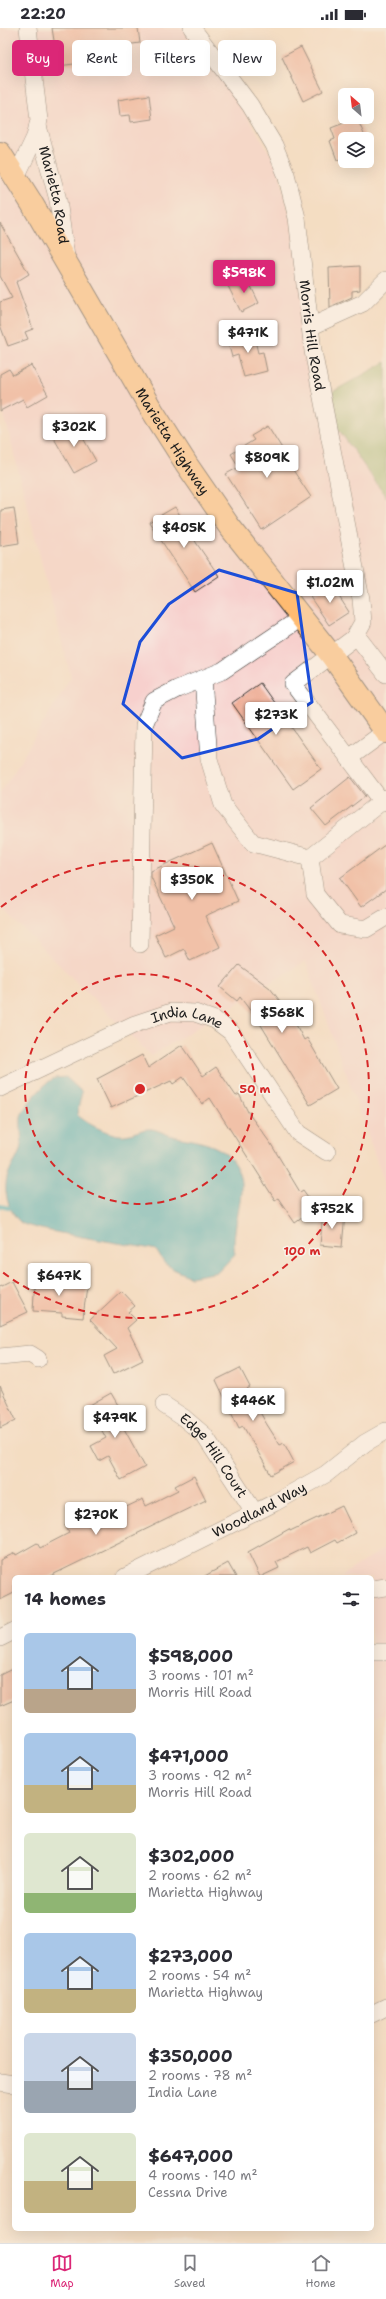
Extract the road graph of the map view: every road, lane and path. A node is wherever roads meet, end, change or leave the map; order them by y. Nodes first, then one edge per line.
1 (28, 28) edge
2 (192, 28) edge
3 (38, 126) junction
4 (0, 152) edge
5 (16, 177) junction
6 (67, 265) junction
7 (386, 280) edge
8 (310, 328) junction
9 (301, 618) junction
10 (356, 635) junction
11 (332, 656) junction
12 (386, 674) edge
13 (203, 679) junction
14 (386, 731) edge
15 (349, 758) junction
16 (384, 800) edge
17 (310, 858) junction
18 (386, 917) edge
19 (140, 944) dead end
20 (0, 1088) edge
21 (327, 1152) dead end
22 (0, 1357) edge
23 (38, 1359) dead end
24 (164, 1405) dead end
25 (386, 1431) edge
26 (255, 1513) junction
27 (129, 1575) edge
28 (386, 1587) edge
29 (374, 1589) edge
30 (12, 1632) edge
31 (0, 1638) edge
32 (374, 1652) edge
33 (386, 1652) edge
34 (386, 2007) edge
35 (374, 2013) edge
36 (0, 2082) edge
37 (12, 2084) edge

1 - 3 street, Marietta Road
2 - 8 street, Morris Hill Road
3 - 5 street, Marietta Road
3 - 6 street, Marietta Road
4 - 5 main road, Marietta Highway
5 - 6 main road, Marietta Highway
6 - 9 main road, Marietta Highway
7 - 8 street
8 - 10 street, Morris Hill Road
9 - 11 main road, Marietta Highway
9 - 13 street
10 - 11 street, Morris Hill Road
10 - 12 street
11 - 14 main road, Marietta Highway
11 - 15 street, Morris Hill Road
13 - 17 street
13 - 19 street
14 - 15 street
15 - 16 street
16 - 17 street
17 - 18 street
20 - 21 street, India Lane
22 - 23 street
24 - 26 street, Edge Hill Court
25 - 26 street, Woodland Way
26 - 27 street, Woodland Way
28 - 29 street
30 - 31 street
32 - 33 street
34 - 35 street
36 - 37 street

